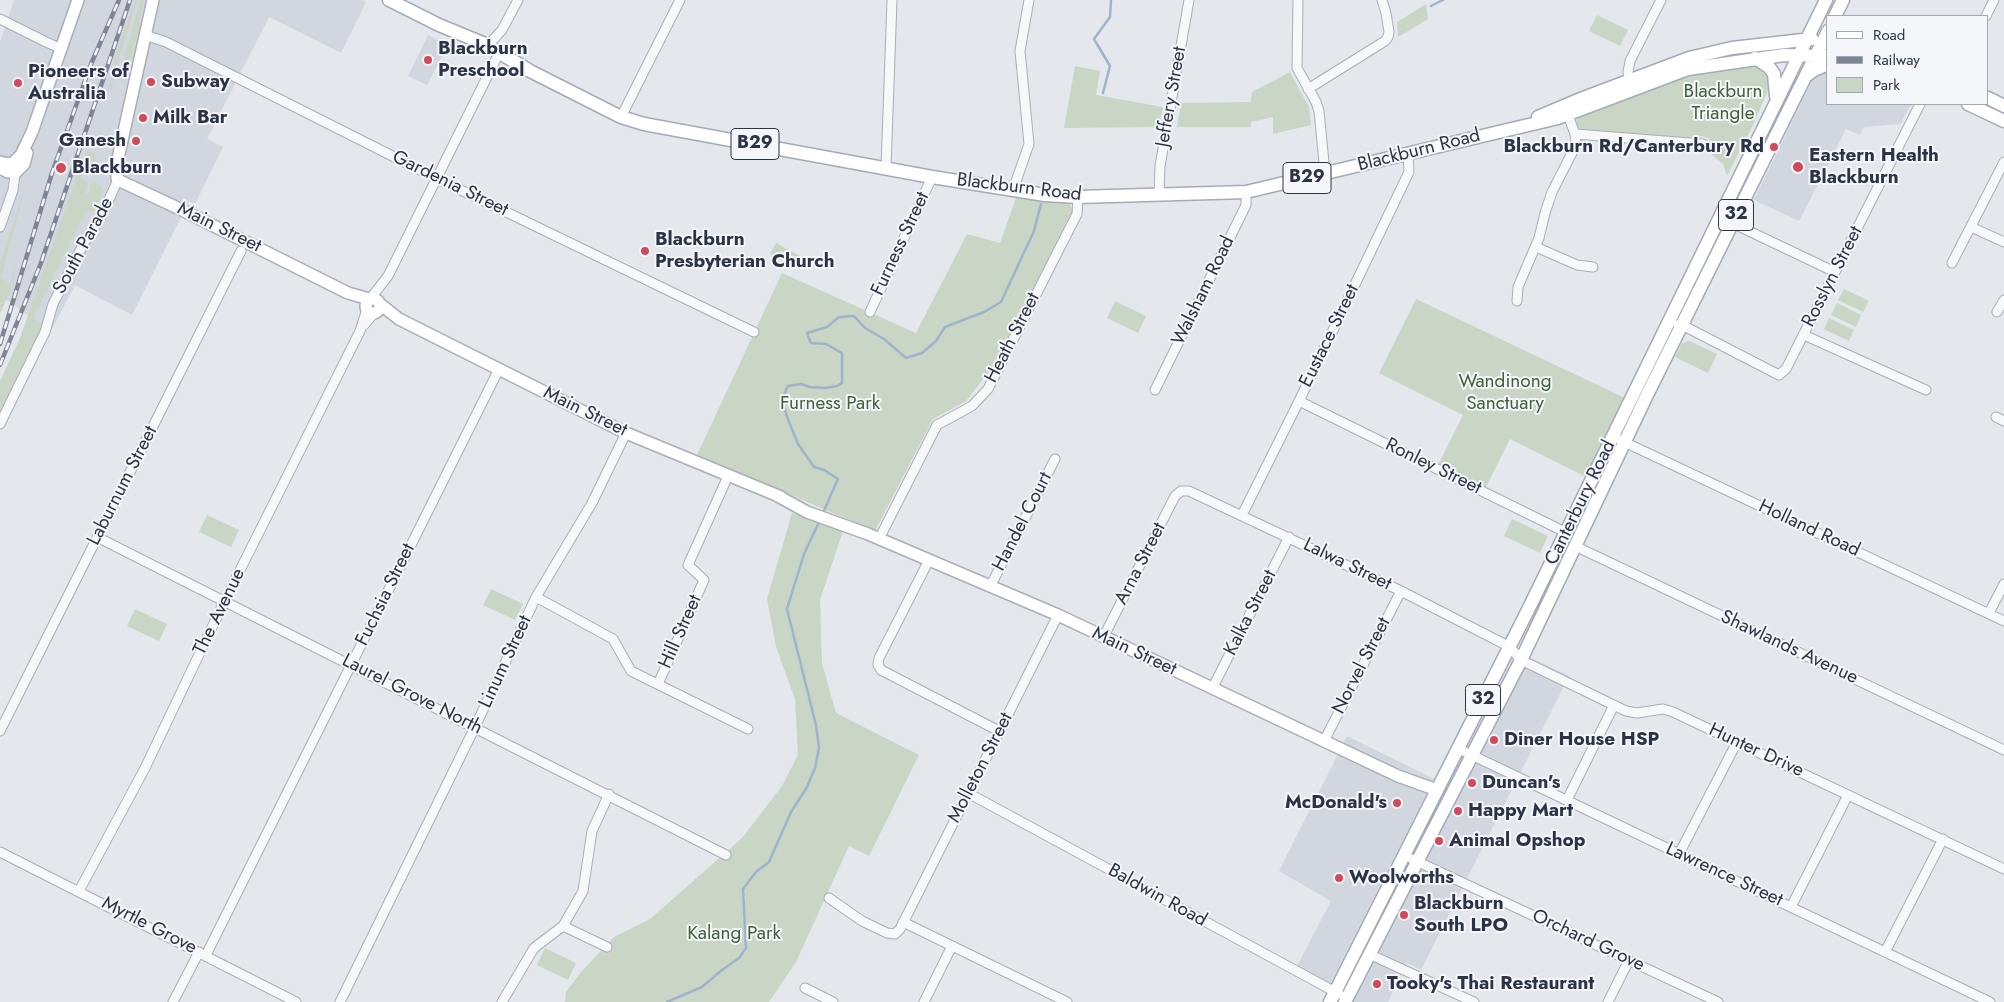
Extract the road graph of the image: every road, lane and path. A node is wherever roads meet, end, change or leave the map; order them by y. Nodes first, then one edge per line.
1 (78, 0) edge
2 (153, 0) edge
3 (389, 0) edge
4 (518, 0) edge
5 (680, 0) edge
6 (892, 0) edge
7 (1029, 0) edge
8 (1189, 0) edge
9 (1298, 0) edge
10 (1382, 0) edge
11 (1661, 0) edge
12 (1826, 0) edge
13 (1843, 0) edge
14 (1994, 0) edge
15 (1836, 15) edge
16 (1840, 15) edge
17 (1986, 15) edge
18 (0, 19) edge
19 (439, 25) junction
20 (502, 30) junction
21 (145, 35) junction
22 (1826, 37) edge
23 (1806, 39) junction
24 (62, 48) junction
25 (496, 51) junction
26 (1799, 54) junction
27 (1822, 55) edge
28 (1755, 58) junction
29 (1826, 65) edge
30 (1803, 79) junction
31 (1631, 84) junction
32 (1308, 89) junction
33 (1583, 98) junction
34 (1989, 98) edge
35 (1606, 100) junction
36 (1775, 101) junction
37 (1919, 105) edge
38 (1970, 105) edge
39 (2004, 106) edge
40 (1566, 110) junction
41 (621, 117) junction
42 (2004, 121) edge
43 (1575, 134) junction
44 (1703, 144) dead end
45 (1408, 154) junction
46 (2004, 162) edge
47 (886, 168) junction
48 (8, 169) edge
49 (1325, 173) junction
50 (932, 177) junction
51 (117, 178) junction
52 (436, 178) junction
53 (1013, 190) junction
54 (1246, 192) junction
55 (1159, 194) junction
56 (1078, 196) junction
57 (1732, 223) junction
58 (1971, 226) junction
59 (0, 227) edge
60 (2004, 242) edge
61 (243, 246) junction
62 (1536, 247) junction
63 (1952, 263) dead end
64 (1593, 267) dead end
65 (1835, 272) junction
66 (2004, 300) edge
67 (1517, 301) dead end
68 (373, 306) junction
69 (870, 312) dead end
70 (1998, 312) dead end
71 (1676, 328) junction
72 (754, 332) dead end
73 (1804, 335) junction
74 (499, 369) junction
75 (1155, 390) dead end
76 (1926, 390) dead end
77 (1299, 401) junction
78 (0, 424) edge
79 (626, 433) junction
80 (1619, 440) junction
81 (1054, 459) dead end
82 (728, 476) junction
83 (1181, 491) joint
84 (1242, 515) junction
85 (1567, 533) junction
86 (97, 537) junction
87 (1289, 538) junction
88 (879, 539) junction
89 (1577, 542) junction
90 (929, 560) junction
91 (2004, 584) edge
92 (991, 585) junction
93 (1401, 591) junction
94 (536, 598) junction
95 (225, 600) junction
96 (1989, 614) junction
97 (1058, 615) junction
98 (2004, 621) edge
99 (1103, 638) junction
100 (1510, 647) junction
101 (1520, 660) junction
102 (351, 665) junction
103 (658, 684) junction
104 (1212, 689) junction
105 (1614, 705) junction
106 (475, 727) junction
107 (748, 729) dead end
108 (0, 731) edge
109 (999, 731) junction
110 (1324, 741) junction
111 (1737, 742) junction
112 (1459, 748) junction
113 (2004, 750) edge
114 (1471, 755) junction
115 (968, 793) junction
116 (609, 794) junction
117 (1436, 794) junction
118 (1848, 795) junction
119 (1448, 800) junction
120 (1567, 800) junction
121 (1943, 839) junction
122 (0, 852) edge
123 (1680, 854) junction
124 (726, 855) dead end
125 (1405, 855) junction
126 (1417, 861) junction
127 (2004, 869) edge
128 (79, 891) junction
129 (829, 898) dead end
130 (1791, 907) junction
131 (903, 922) junction
132 (563, 926) junction
133 (952, 946) junction
134 (607, 947) dead end
135 (1885, 952) junction
136 (202, 953) junction
137 (1370, 954) junction
138 (1629, 960) junction
139 (805, 988) dead end
140 (1332, 997) edge
141 (1346, 1000) edge
142 (173, 1002) edge
143 (296, 1002) edge
144 (340, 1002) edge
145 (502, 1002) edge
146 (833, 1002) edge
147 (924, 1002) edge
148 (1067, 1002) edge
149 (1474, 1002) edge
150 (1608, 1002) edge
151 (1718, 1002) edge
152 (1990, 1002) edge

1 - 24 street
2 - 21 street, South Parade
3 - 19 main road, Blackburn Road / B29
4 - 20 street
5 - 41 street
6 - 47 street
7 - 53 street
8 - 55 street, Jeffery Street
9 - 32 street
10 - 32 street
11 - 31 street
12 - 23 main road, Canterbury Road / 32
13 - 15 main road
13 - 16 main road
14 - 17 street
18 - 24 street
19 - 25 main road, Blackburn Road / B29
19 - 25 main road, Blackburn Road / B29
20 - 25 street
20 - 25 street
21 - 51 street, South Parade
21 - 52 street, Gardenia Street
22 - 23 main road, Blackburn Road / B29
22 - 27 main road, Canterbury Road / 32
23 - 26 main road, Canterbury Road / 32
23 - 31 main road, Blackburn Road / B29
24 - 48 street
25 - 41 main road, Blackburn Road / B29
25 - 52 street, The Avenue
26 - 27 main road, Blackburn Road / B29
26 - 28 main road, Blackburn Road / B29
26 - 36 main road, Canterbury Road / 32
27 - 30 main road, Canterbury Road / 32
28 - 31 main road, Blackburn Road / B29
28 - 36 main road
29 - 30 main road
30 - 57 main road, Canterbury Road / 32
31 - 33 main road, Blackburn Road / B29
31 - 35 main road, Blackburn Road / B29
32 - 49 street
33 - 35 main road
33 - 40 main road, Blackburn Road / B29
34 - 39 main road
35 - 40 main road, Blackburn Road / B29
36 - 71 main road, Canterbury Road / 32
37 - 65 street, Rosslyn Street
38 - 42 main road
40 - 43 street
40 - 45 main road, Blackburn Road / B29
41 - 47 main road, Blackburn Road / B29
43 - 44 street
43 - 62 street
45 - 49 main road, Blackburn Road / B29
45 - 77 street, Eustace Street
46 - 58 street
47 - 50 main road, Blackburn Road / B29
48 - 59 street
49 - 54 main road, Blackburn Road / B29
50 - 53 main road, Blackburn Road / B29
50 - 69 street, Furness Street
51 - 61 street, Main Street
51 - 78 street, South Parade
52 - 68 street, The Avenue
52 - 72 street, Gardenia Street
53 - 56 main road, Blackburn Road / B29
54 - 55 main road, Blackburn Road / B29
54 - 75 street, Walsham Road
55 - 56 main road, Blackburn Road / B29
56 - 88 street, Heath Street
57 - 65 street
57 - 71 main road, Canterbury Road / 32
58 - 60 street
58 - 63 street
61 - 68 street, Main Street
61 - 86 street, Laburnum Street
62 - 64 street
62 - 67 street
65 - 73 street, Rosslyn Street
66 - 70 street
68 - 74 street, Main Street
68 - 95 street, The Avenue
71 - 73 street, Rosslyn Street
71 - 80 main road, Canterbury Road / 32
73 - 76 street
74 - 79 street, Main Street
74 - 102 street, Fuchsia Street
77 - 84 street, Eustace Street
77 - 85 street, Ronley Street
79 - 82 street, Main Street
79 - 94 street, Linum Street
80 - 85 main road, Canterbury Road / 32
80 - 89 main road, Canterbury Road / 32
80 - 96 street, Holland Road
81 - 92 street, Handel Court
82 - 88 street, Main Street
82 - 103 street, Hill Street
83 - 84 street, Lalwa Street
83 - 99 street, Arna Street
84 - 87 street, Lalwa Street
85 - 89 main road
85 - 100 main road, Canterbury Road / 32
86 - 95 street, Laurel Grove North
86 - 108 street, Laburnum Street
87 - 93 street, Lalwa Street
87 - 104 street, Kalka Street
88 - 90 street, Main Street
89 - 101 main road, Canterbury Road / 32
89 - 113 street, Shawlands Avenue
90 - 92 street, Main Street
90 - 109 street
91 - 96 street
92 - 97 street, Main Street
93 - 100 street, Lalwa Street
93 - 110 street, Norvel Street
94 - 103 street
94 - 106 street, Linum Street
95 - 102 street, Laurel Grove North
95 - 128 street, The Avenue
96 - 98 street, Holland Road
97 - 99 street, Main Street
97 - 109 street, Molleton Street
99 - 104 street, Main Street
100 - 101 street, Hunter Drive
100 - 112 main road, Canterbury Road / 32
101 - 105 street, Hunter Drive
101 - 114 main road, Canterbury Road / 32
102 - 106 street, Laurel Grove North
102 - 136 street, Fuchsia Street
103 - 107 street
104 - 110 street, Main Street
105 - 111 street, Hunter Drive
105 - 120 street
106 - 116 street, Laurel Grove North
106 - 144 street, Linum Street
109 - 115 street, Molleton Street
110 - 117 street, Main Street
111 - 118 street, Hunter Drive
111 - 123 street
112 - 114 street, Lawrence Street
112 - 117 main road, Canterbury Road / 32
114 - 119 main road, Canterbury Road / 32
114 - 120 street, Lawrence Street
115 - 131 street, Molleton Street
115 - 140 street, Baldwin Road
116 - 124 street, Laurel Grove North
116 - 132 street
117 - 119 main road
117 - 125 main road, Canterbury Road / 32
118 - 121 street, Hunter Drive
118 - 130 street
119 - 126 main road, Canterbury Road / 32
120 - 123 street, Lawrence Street
121 - 127 street, Hunter Drive
121 - 135 street
122 - 128 street, Myrtle Grove
123 - 130 street, Lawrence Street
125 - 126 street, Orchard Grove
125 - 140 main road, Canterbury Road / 32
126 - 137 main road, Canterbury Road / 32
126 - 138 street, Orchard Grove
128 - 136 street, Myrtle Grove
129 - 131 street
130 - 135 street, Lawrence Street
131 - 133 street
132 - 134 street
132 - 145 street
133 - 147 street
133 - 148 street
135 - 152 street, Lawrence Street
136 - 142 street, Fuchsia Street
136 - 143 street, Myrtle Grove
137 - 141 main road, Canterbury Road / 32
137 - 149 street
138 - 150 street
138 - 151 street, Orchard Grove
139 - 146 street
140 - 141 street, Baldwin Road

